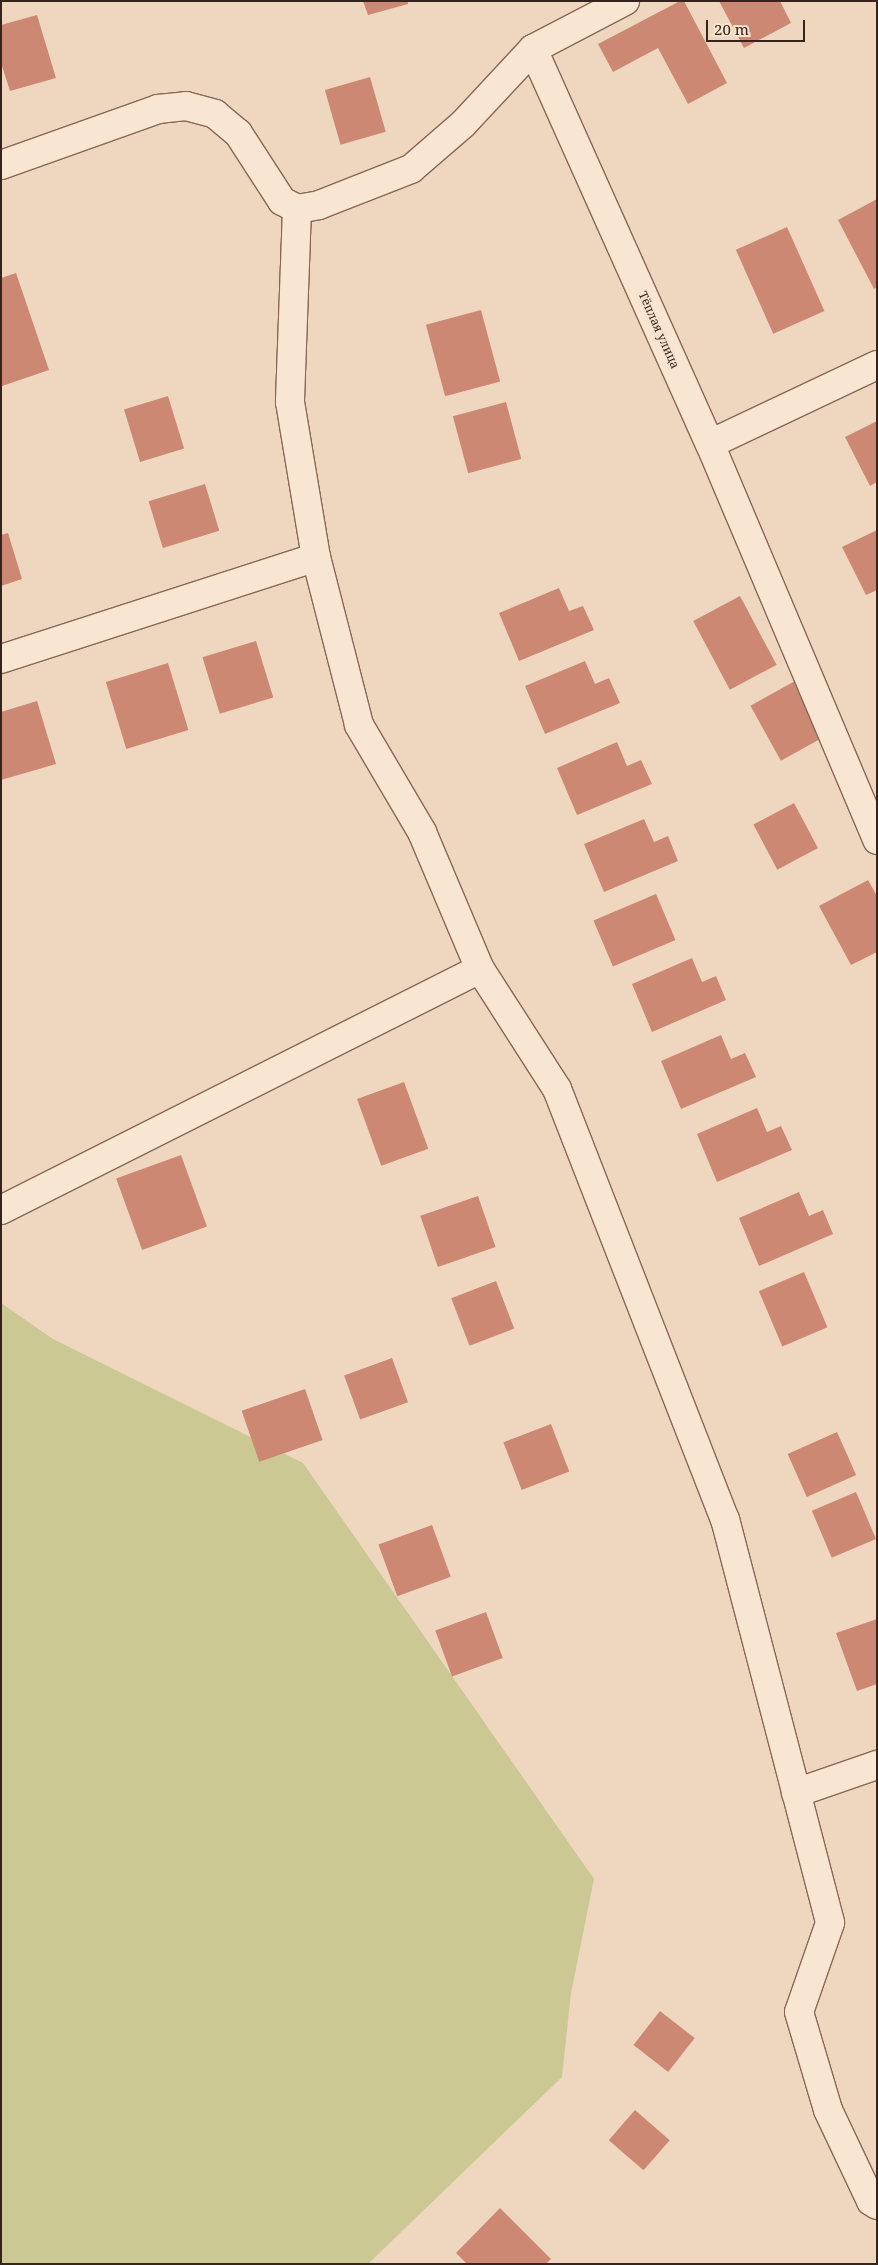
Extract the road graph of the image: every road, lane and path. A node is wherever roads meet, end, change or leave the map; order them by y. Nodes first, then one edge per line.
1 (625, 1) edge
2 (533, 50) junction
3 (1, 165) edge
4 (297, 209) junction
5 (877, 365) edge
6 (710, 444) junction
7 (316, 557) junction
8 (1, 659) edge
9 (877, 840) edge
10 (480, 968) junction
11 (1, 1210) edge
12 (877, 1766) edge
13 (796, 1793) junction
14 (877, 2205) edge

1 - 2 street
2 - 4 street
2 - 6 street, Тёплая улица
3 - 4 street
4 - 7 street
5 - 6 street
6 - 9 street, Тёплая улица
7 - 8 street
7 - 10 street
10 - 11 street
10 - 13 street
12 - 13 street
13 - 14 street

